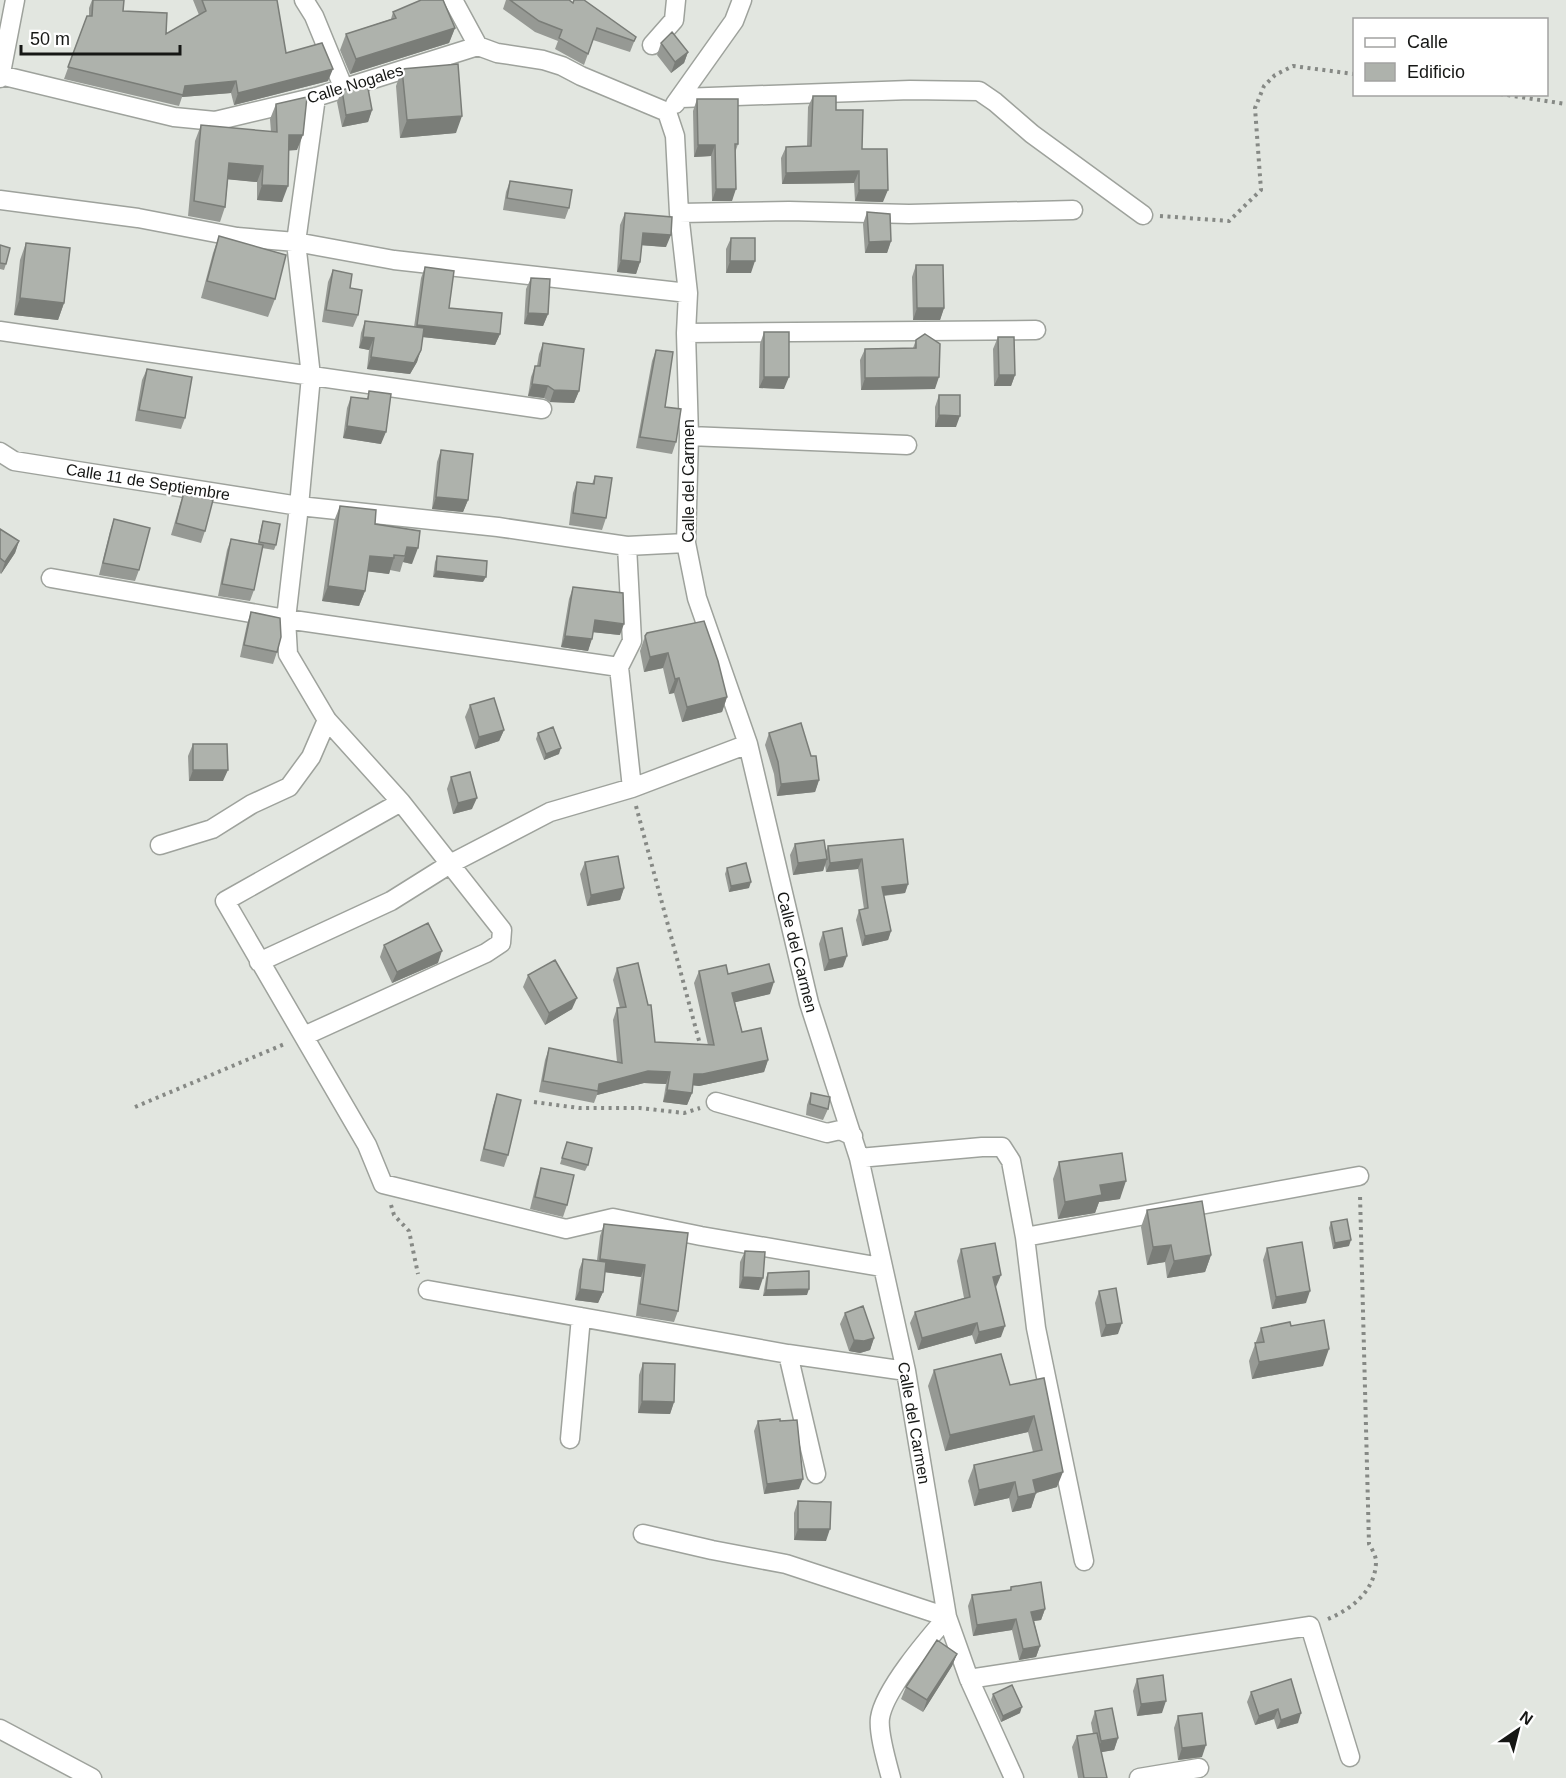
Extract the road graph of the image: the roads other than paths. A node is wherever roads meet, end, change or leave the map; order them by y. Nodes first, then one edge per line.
1 (15, 0) edge
2 (304, 0) edge
3 (453, 0) edge
4 (676, 0) edge
5 (742, 0) edge
6 (652, 45) dead end
7 (478, 46) junction
8 (1, 76) edge
9 (344, 89) junction
10 (316, 97) junction
11 (681, 98) junction
12 (667, 111) junction
13 (0, 200) edge
14 (1073, 210) dead end
15 (679, 213) junction
16 (1143, 215) road end
17 (296, 242) junction
18 (688, 293) junction
19 (1036, 330) dead end
20 (0, 331) edge
21 (686, 333) junction
22 (311, 376) junction
23 (542, 409) dead end
24 (689, 436) junction
25 (907, 445) dead end
26 (0, 452) edge
27 (299, 506) junction
28 (686, 543) junction
29 (627, 546) junction
30 (51, 578) dead end
31 (285, 619) junction
32 (619, 667) junction
33 (327, 720) junction
34 (748, 744) junction
35 (632, 788) junction
36 (401, 802) junction
37 (160, 845) dead end
38 (450, 864) junction
39 (259, 962) junction
40 (304, 1036) junction
41 (716, 1102) road end
42 (854, 1136) junction
43 (859, 1158) junction
44 (1359, 1176) road end
45 (1025, 1237) junction
46 (881, 1267) junction
47 (428, 1290) road end
48 (581, 1317) junction
49 (788, 1354) junction
50 (906, 1371) junction
51 (570, 1439) dead end
52 (816, 1474) dead end
53 (643, 1534) dead end
54 (1083, 1561) dead end
55 (946, 1617) junction
56 (969, 1680) junction
57 (0, 1729) edge
58 (1350, 1757) dead end
59 (1199, 1768) dead end
60 (92, 1778) edge
61 (891, 1778) edge
62 (1014, 1778) edge
63 (1139, 1778) edge

1 - 8 street
2 - 9 street
3 - 7 street
4 - 6 street
5 - 11 street
7 - 9 street, Calle Nogales
7 - 12 street
8 - 10 street, Calle Nogales
9 - 10 street, Calle Nogales
10 - 17 street
11 - 12 street
11 - 16 street
12 - 15 street, Calle del Carmen
13 - 17 street
14 - 15 street
15 - 18 street, Calle del Carmen
17 - 18 street
17 - 22 street
18 - 21 street, Calle del Carmen
19 - 21 street
20 - 22 street
21 - 24 street, Calle del Carmen
22 - 23 street
22 - 27 street
24 - 25 street
24 - 28 street, Calle del Carmen
26 - 27 street, Calle 11 de Septiembre
27 - 29 street, Calle 11 de Septiembre
27 - 31 street
28 - 29 street, Calle 11 de Septiembre
28 - 34 street, Calle del Carmen
29 - 32 street
30 - 31 street
31 - 32 street
31 - 33 street
32 - 35 street
33 - 36 street
33 - 37 street
34 - 35 street
34 - 42 street, Calle del Carmen
35 - 38 street
36 - 38 street
36 - 39 street
38 - 39 street
38 - 40 street
39 - 40 street
40 - 46 street
41 - 42 street
42 - 43 street, Calle del Carmen
43 - 45 street
43 - 46 street, Calle del Carmen
44 - 45 street
45 - 54 street
46 - 50 street, Calle del Carmen
47 - 48 street
48 - 49 street
48 - 51 street
49 - 50 street
49 - 52 street
50 - 55 street, Calle del Carmen
53 - 55 street
55 - 56 street, Calle del Carmen
55 - 61 street
56 - 58 street
56 - 62 street, Calle del Carmen
57 - 60 street
59 - 63 street

